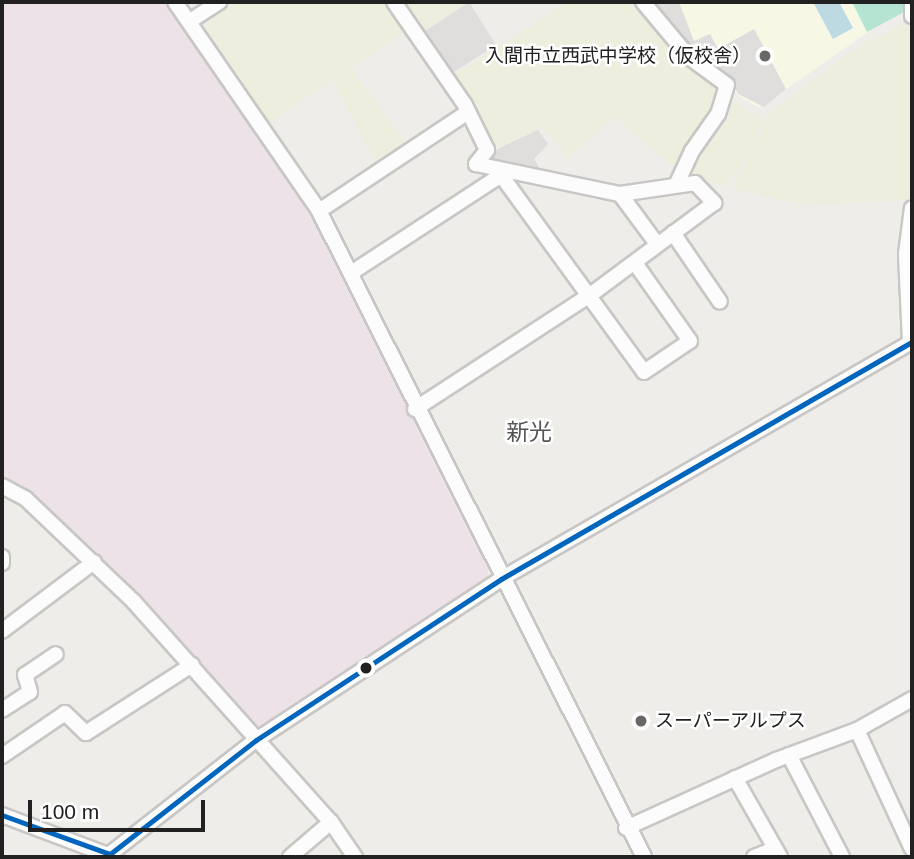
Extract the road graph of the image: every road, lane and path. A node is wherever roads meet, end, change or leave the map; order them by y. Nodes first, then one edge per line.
1 (175, 2) edge
2 (219, 2) edge
3 (394, 2) edge
4 (643, 2) edge
5 (912, 2) edge
6 (912, 16) edge
7 (190, 21) junction
8 (465, 114) junction
9 (503, 173) junction
10 (676, 186) junction
11 (620, 194) junction
12 (912, 208) edge
13 (318, 211) junction
14 (673, 233) junction
15 (657, 244) junction
16 (635, 262) junction
17 (351, 273) junction
18 (590, 295) junction
19 (720, 302) dead end
20 (911, 343) edge
21 (415, 409) junction
22 (2, 486) edge
23 (2, 557) edge
24 (94, 562) junction
25 (2, 563) edge
26 (501, 579) junction
27 (2, 631) edge
28 (56, 654) dead end
29 (192, 665) junction
30 (912, 699) edge
31 (2, 710) edge
32 (857, 730) junction
33 (2, 737) edge
34 (256, 740) junction
35 (5, 754) edge
36 (789, 755) junction
37 (735, 778) junction
38 (4, 819) edge
39 (331, 822) junction
40 (626, 828) junction
41 (912, 851) edge
42 (777, 853) edge
43 (110, 856) edge
44 (290, 857) edge
45 (355, 857) edge
46 (643, 857) edge
47 (754, 857) edge
48 (842, 857) edge
49 (904, 857) edge

1 - 7 street
2 - 7 street
3 - 8 street
4 - 10 street
5 - 6 street
7 - 13 street
8 - 9 street
8 - 13 street
9 - 11 street
9 - 17 street
9 - 18 street
10 - 11 street
10 - 14 street
11 - 15 street
12 - 20 street
13 - 17 street
14 - 15 street
14 - 19 street
15 - 16 street
16 - 18 street
16 - 18 street
17 - 21 street
18 - 21 street
20 - 26 street
21 - 26 street
22 - 24 street
23 - 25 street
24 - 27 street
24 - 29 street
26 - 34 street
26 - 40 street
28 - 31 street
29 - 34 street
29 - 35 street
30 - 32 street
32 - 36 street
32 - 41 street
33 - 35 street
34 - 39 street
34 - 43 street
36 - 37 street
36 - 48 street
37 - 40 street
37 - 42 street
38 - 43 street
39 - 44 street
39 - 45 street
40 - 46 street
41 - 49 street
42 - 47 street

